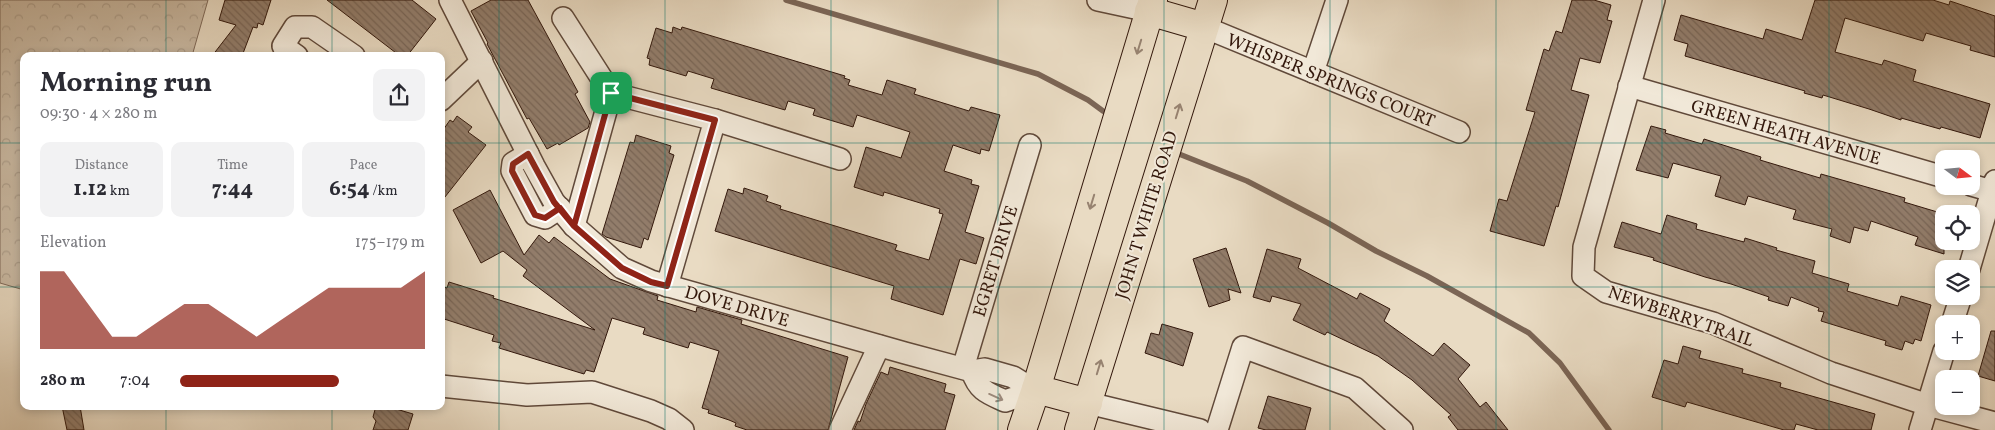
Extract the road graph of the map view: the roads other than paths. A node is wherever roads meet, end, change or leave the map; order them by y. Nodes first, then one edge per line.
1 (450, 0) edge
2 (1098, 0) edge
3 (1212, 0) edge
4 (1337, 0) edge
5 (1654, 0) edge
6 (1151, 6) edge
7 (563, 18) dead end
8 (1204, 27) junction
9 (291, 52) edge
10 (348, 52) edge
11 (482, 61) junction
12 (1313, 72) junction
13 (1629, 86) junction
14 (611, 93) junction
15 (445, 96) edge
16 (715, 120) junction
17 (1459, 132) dead end
18 (1030, 145) dead end
19 (840, 158) dead end
20 (1935, 175) edge
21 (1980, 186) edge
22 (1994, 186) edge
23 (574, 226) junction
24 (1972, 260) edge
25 (667, 286) junction
26 (879, 346) junction
27 (1941, 360) edge
28 (967, 369) junction
29 (445, 386) edge
30 (1031, 387) junction
31 (1088, 403) junction
32 (1928, 404) junction
33 (1995, 423) edge
34 (683, 430) edge
35 (840, 430) edge
36 (1022, 430) edge
37 (1079, 430) edge
38 (1200, 430) edge
39 (1217, 430) edge
40 (1402, 430) edge
41 (1920, 430) edge

1 - 11 street, DOVE DRIVE
2 - 6 street
3 - 8 main road, JOHN T WHITE ROAD
4 - 12 street
5 - 13 street, NEWBERRY TRAIL
6 - 8 main road
6 -> 30 main road
7 - 14 street
8 - 12 street, WHISPER SPRINGS COURT
31 -> 8 main road, JOHN T WHITE ROAD
9 - 10 street
11 - 15 street
11 - 23 street, DOVE DRIVE
12 - 17 street, WHISPER SPRINGS COURT
13 - 20 street, GREEN HEATH AVENUE
13 - 32 street, NEWBERRY TRAIL
14 - 16 street
14 - 23 street
16 - 19 street
16 - 25 street
18 - 28 street, EGRET DRIVE
21 - 22 street
22 - 24 street
23 - 25 street, DOVE DRIVE
25 - 26 street, DOVE DRIVE
26 - 28 street, DOVE DRIVE
26 - 35 street
27 - 32 street
28 - 30 street
29 - 34 street
30 - 31 main road
30 - 36 main road
31 - 37 main road, JOHN T WHITE ROAD
31 - 38 street
32 - 33 street, NEWBERRY TRAIL
32 - 41 street
39 - 40 street

